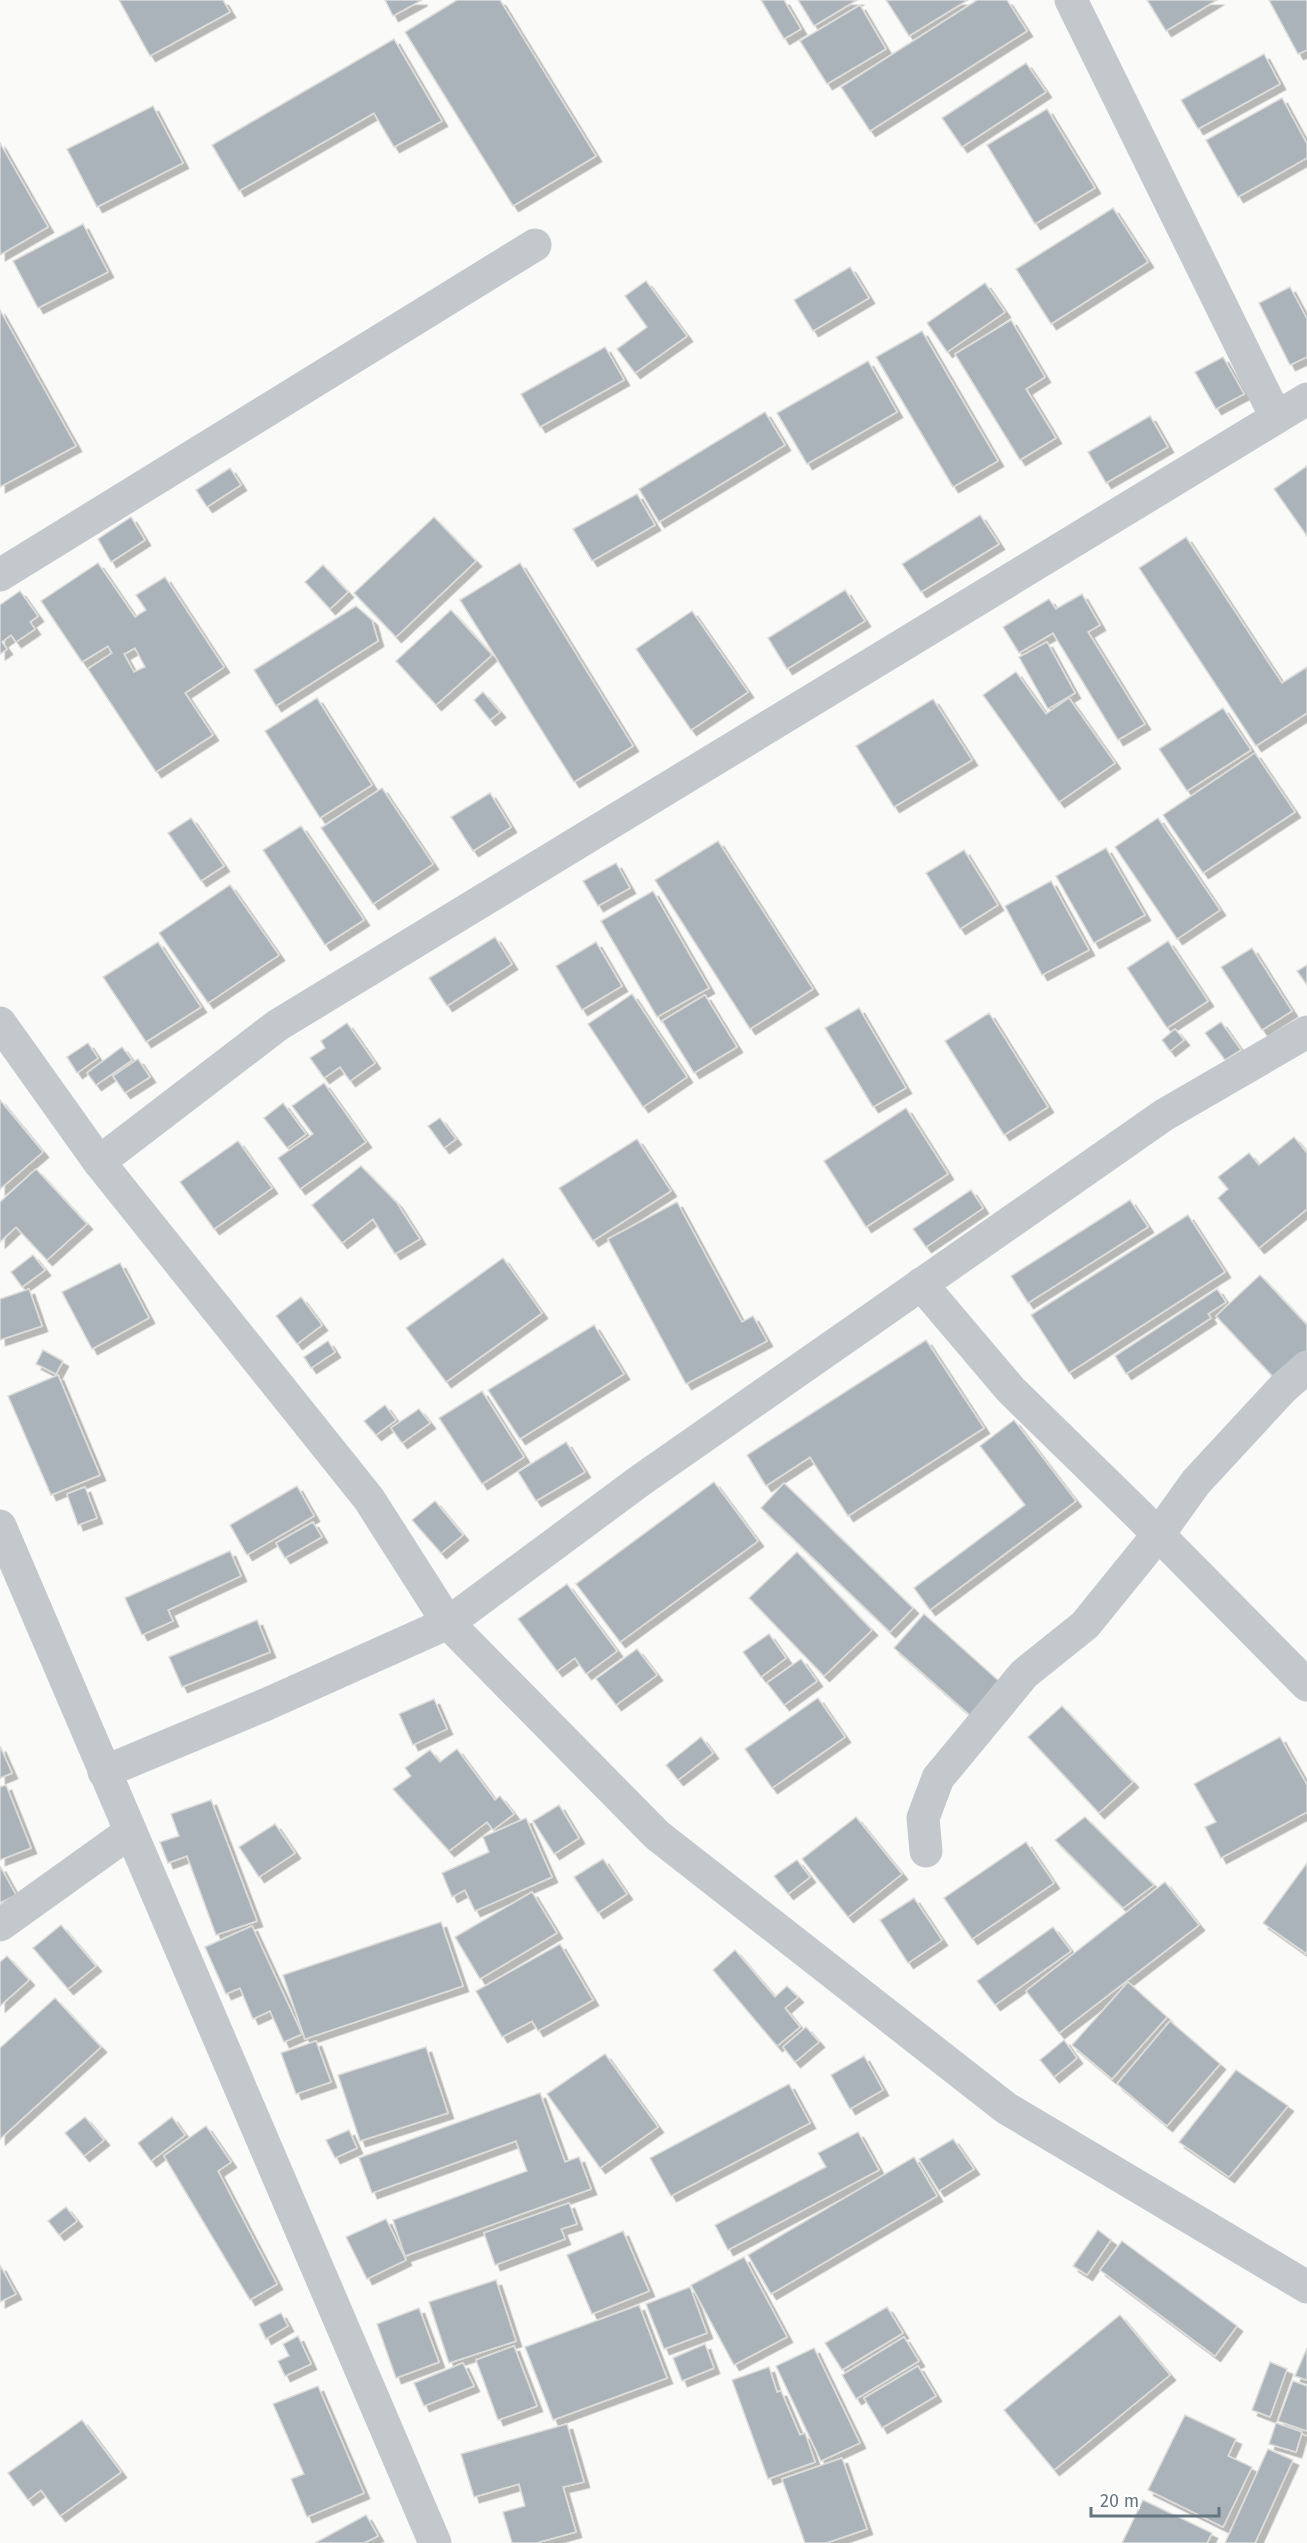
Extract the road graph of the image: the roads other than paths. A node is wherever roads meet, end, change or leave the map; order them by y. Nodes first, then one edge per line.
1 (1071, 0) edge
2 (535, 245) dead end
3 (1307, 399) edge
4 (1276, 417) junction
5 (0, 575) edge
6 (0, 1023) edge
7 (1307, 1032) edge
8 (99, 1162) junction
9 (921, 1284) junction
10 (1307, 1367) edge
11 (0, 1526) edge
12 (1158, 1535) junction
13 (448, 1623) junction
14 (1307, 1685) edge
15 (104, 1772) junction
16 (130, 1832) junction
17 (926, 1851) dead end
18 (0, 1925) edge
19 (1307, 2287) edge
20 (435, 2543) edge

1 - 4 street
2 - 5 street
3 - 4 street
4 - 8 street
6 - 8 street
7 - 9 street
8 - 13 street
9 - 12 street
9 - 13 street
10 - 12 street
11 - 15 street
12 - 14 street
12 - 17 street
13 - 15 street
13 - 19 street
15 - 16 street
16 - 18 street
16 - 20 street

